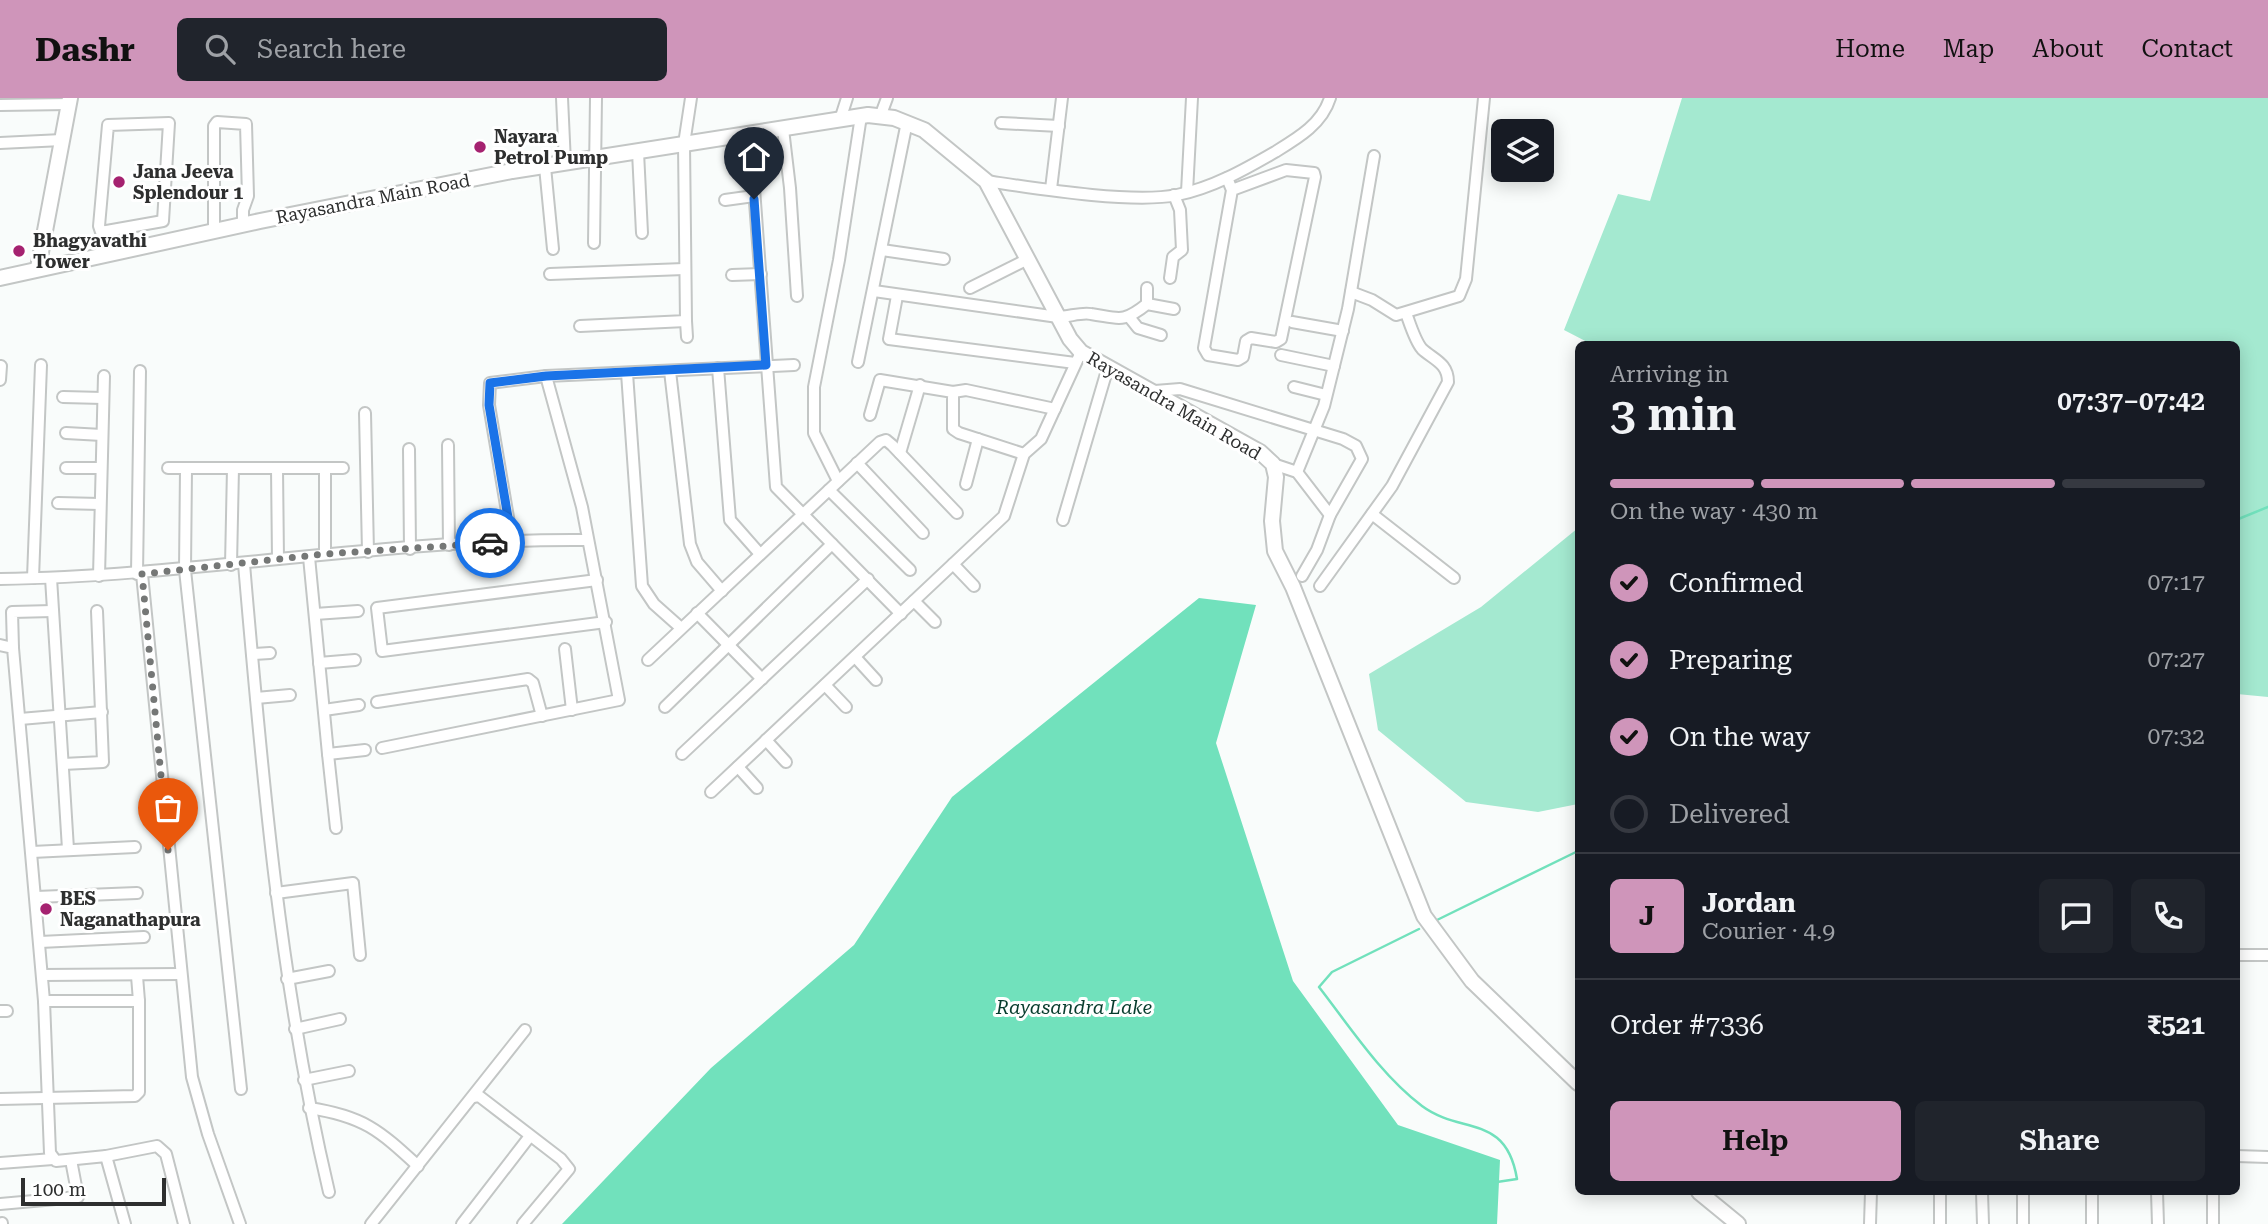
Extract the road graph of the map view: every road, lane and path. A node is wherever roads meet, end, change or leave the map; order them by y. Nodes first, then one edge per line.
1 (562, 98) edge
2 (596, 98) edge
3 (691, 98) edge
4 (847, 98) edge
5 (887, 98) edge
6 (1062, 98) edge
7 (1192, 98) edge
8 (1330, 98) edge
9 (1484, 98) edge
10 (69, 101) edge
11 (0, 105) edge
12 (861, 116) junction
13 (880, 117) junction
14 (840, 120) junction
15 (907, 122) junction
16 (1001, 123) dead end
17 (1059, 126) junction
18 (783, 129) junction
19 (750, 134) junction
20 (62, 141) junction
21 (0, 143) edge
22 (684, 144) junction
23 (1276, 151) junction
24 (638, 152) junction
25 (1374, 156) dead end
26 (595, 159) junction
27 (565, 163) junction
28 (545, 167) junction
29 (1286, 170) junction
30 (1227, 178) junction
31 (986, 181) junction
32 (1052, 189) junction
33 (1232, 190) junction
34 (1187, 192) junction
35 (1174, 195) junction
36 (754, 196) junction
37 (725, 200) dead end
38 (243, 225) junction
39 (135, 227) junction
40 (214, 231) junction
41 (642, 233) dead end
42 (594, 243) dead end
43 (136, 248) junction
44 (553, 249) dead end
45 (882, 250) junction
46 (944, 259) dead end
47 (1028, 259) junction
48 (38, 268) junction
49 (684, 269) junction
50 (550, 274) dead end
51 (761, 274) junction
52 (732, 275) dead end
53 (0, 278) edge
54 (1170, 278) dead end
55 (970, 288) dead end
56 (1147, 288) dead end
57 (874, 291) junction
58 (1351, 292) junction
59 (797, 296) dead end
60 (897, 296) junction
61 (1147, 304) junction
62 (1174, 309) dead end
63 (1406, 313) junction
64 (1058, 317) junction
65 (1129, 318) junction
66 (686, 321) junction
67 (1292, 322) dead end
68 (580, 326) dead end
69 (1138, 328) junction
70 (1343, 331) junction
71 (1161, 335) dead end
72 (687, 337) dead end
73 (1136, 341) dead end
74 (1281, 355) dead end
75 (1078, 358) junction
76 (858, 362) dead end
77 (41, 365) dead end
78 (766, 365) junction
79 (794, 365) dead end
80 (1, 366) edge
81 (1334, 366) junction
82 (1108, 367) junction
83 (718, 368) junction
84 (670, 371) junction
85 (140, 372) dead end
86 (627, 373) junction
87 (104, 376) dead end
88 (546, 376) junction
89 (0, 380) edge
90 (920, 385) junction
91 (1294, 387) dead end
92 (1155, 391) junction
93 (953, 393) junction
94 (1326, 395) junction
95 (63, 397) dead end
96 (103, 398) junction
97 (1055, 409) junction
98 (365, 413) dead end
99 (870, 415) dead end
100 (1313, 431) junction
101 (66, 433) dead end
102 (102, 435) junction
103 (978, 439) junction
104 (448, 445) dead end
105 (409, 449) dead end
106 (900, 453) junction
107 (1024, 454) junction
108 (857, 463) junction
109 (1273, 464) junction
110 (66, 467) dead end
111 (101, 468) junction
112 (168, 468) dead end
113 (233, 468) junction
114 (277, 468) junction
115 (325, 468) junction
116 (343, 468) dead end
117 (186, 469) junction
118 (1297, 472) junction
119 (838, 481) junction
120 (966, 484) dead end
121 (829, 490) junction
122 (58, 503) dead end
123 (100, 505) junction
124 (957, 513) dead end
125 (803, 514) junction
126 (1330, 514) junction
127 (1373, 514) junction
128 (1063, 520) dead end
129 (923, 533) dead end
130 (587, 540) junction
131 (512, 541) junction
132 (832, 544) junction
133 (449, 545) junction
134 (410, 549) junction
135 (368, 552) junction
136 (325, 554) junction
137 (760, 554) junction
138 (309, 557) junction
139 (278, 559) junction
140 (244, 564) junction
141 (953, 564) junction
142 (231, 565) junction
143 (185, 570) junction
144 (910, 570) dead end
145 (139, 574) junction
146 (99, 576) junction
147 (1302, 576) dead end
148 (33, 578) junction
149 (51, 578) junction
150 (1454, 578) dead end
151 (0, 579) edge
152 (868, 579) junction
153 (597, 580) junction
154 (974, 586) dead end
155 (1320, 586) dead end
156 (722, 590) junction
157 (914, 601) junction
158 (53, 611) junction
159 (97, 611) dead end
160 (358, 611) dead end
161 (697, 613) junction
162 (315, 614) junction
163 (901, 614) junction
164 (606, 622) junction
165 (935, 622) dead end
166 (681, 628) junction
167 (0, 645) edge
168 (729, 645) junction
169 (13, 648) junction
170 (565, 649) dead end
171 (270, 653) dead end
172 (252, 654) junction
173 (855, 657) junction
174 (355, 660) dead end
175 (648, 660) dead end
176 (319, 663) junction
177 (762, 678) junction
178 (876, 680) dead end
179 (825, 685) junction
180 (290, 695) dead end
181 (256, 698) junction
182 (377, 702) dead end
183 (359, 705) dead end
184 (665, 707) dead end
185 (846, 707) dead end
186 (324, 710) junction
187 (572, 710) junction
188 (102, 712) junction
189 (61, 716) junction
190 (542, 716) junction
191 (20, 719) junction
192 (766, 740) junction
193 (382, 748) dead end
194 (365, 750) dead end
195 (328, 754) junction
196 (682, 754) dead end
197 (786, 762) dead end
198 (63, 764) junction
199 (738, 767) junction
200 (757, 788) dead end
201 (711, 792) dead end
202 (336, 828) dead end
203 (135, 847) dead end
204 (68, 849) junction
205 (32, 852) junction
206 (276, 893) junction
207 (137, 894) dead end
208 (36, 897) junction
209 (144, 937) dead end
210 (40, 942) junction
211 (360, 955) dead end
212 (2240, 955) edge
213 (2268, 955) edge
214 (330, 971) dead end
215 (180, 974) junction
216 (43, 975) junction
217 (137, 976) junction
218 (287, 979) junction
219 (44, 1001) junction
220 (139, 1001) junction
221 (340, 1019) dead end
222 (295, 1029) junction
223 (525, 1030) dead end
224 (349, 1071) dead end
225 (304, 1080) junction
226 (1575, 1080) edge
227 (241, 1089) dead end
228 (474, 1097) junction
229 (47, 1098) junction
230 (0, 1099) edge
231 (309, 1108) junction
232 (530, 1136) junction
233 (106, 1156) junction
234 (2240, 1156) edge
235 (2268, 1157) edge
236 (53, 1159) junction
237 (71, 1160) junction
238 (0, 1163) edge
239 (418, 1166) junction
240 (329, 1192) dead end
241 (1703, 1195) edge
242 (1871, 1195) edge
243 (1940, 1195) edge
244 (1982, 1195) edge
245 (2023, 1195) edge
246 (2092, 1195) edge
247 (2157, 1195) edge
248 (2213, 1195) edge
249 (0, 1205) edge
250 (125, 1224) edge
251 (184, 1224) edge
252 (240, 1224) edge
253 (371, 1224) edge
254 (461, 1224) edge
255 (523, 1224) edge
256 (1738, 1224) edge
257 (1870, 1224) edge
258 (1940, 1224) edge
259 (1983, 1224) edge
260 (2023, 1224) edge
261 (2092, 1224) edge
262 (2158, 1224) edge
263 (2213, 1224) edge

1 - 27 street
2 - 26 street
3 - 22 street
4 - 14 street
5 - 13 street
6 - 17 street
7 - 34 street
8 - 23 street
9 - 63 street
10 - 11 street
10 - 20 street
12 - 13 street, Rayasandra Main Road
12 - 14 street, Rayasandra Main Road
12 - 119 street
13 - 15 street, Rayasandra Main Road
14 - 18 street, Rayasandra Main Road
15 - 31 street, Rayasandra Main Road
15 - 45 street
16 - 17 street
17 - 32 street
18 - 19 street, Rayasandra Main Road
18 - 59 street
19 - 22 street, Rayasandra Main Road
19 - 36 street
20 - 21 street
20 - 48 street
22 - 24 street, Rayasandra Main Road
22 - 49 street
23 - 29 street
23 - 30 street
24 - 26 street, Rayasandra Main Road
24 - 41 street
25 - 58 street
26 - 27 street, Rayasandra Main Road
26 - 42 street
27 - 28 street, Rayasandra Main Road
28 - 38 street, Rayasandra Main Road
28 - 44 street
29 - 33 street
29 - 33 street
30 - 33 street
30 - 34 street
31 - 32 street
31 - 47 street, Rayasandra Main Road
32 - 35 street
34 - 35 street
35 - 54 street
36 - 37 street
36 - 51 street
38 - 40 street, Rayasandra Main Road
38 - 40 street
39 - 39 street
39 - 43 street
40 - 43 street, Rayasandra Main Road
43 - 48 street, Rayasandra Main Road
45 - 46 street
45 - 57 street
47 - 55 street
47 - 64 street, Rayasandra Main Road
48 - 53 street, Rayasandra Main Road
49 - 50 street
49 - 66 street
51 - 52 street
51 - 78 street
56 - 61 street
57 - 60 street
57 - 76 street
58 - 63 street
58 - 70 street
60 - 64 street
60 - 75 street
61 - 62 street
61 - 65 street
63 - 127 street
64 - 65 street
64 - 75 street, Rayasandra Main Road
65 - 69 street
66 - 68 street
66 - 72 street
67 - 70 street
69 - 71 street
69 - 73 street
70 - 81 street
74 - 81 street
75 - 82 street, Rayasandra Main Road
75 - 97 street
77 - 148 street
78 - 79 street
78 - 83 street
78 - 125 street
80 - 89 street
81 - 94 street
82 - 92 street, Rayasandra Main Road
82 - 128 street
83 - 84 street
83 - 137 street
84 - 86 street
84 - 156 street
85 - 145 street
86 - 88 street
86 - 166 street
87 - 96 street
88 - 130 street
88 - 131 street
90 - 93 street
90 - 99 street
90 - 106 street
91 - 94 street
92 - 100 street
92 - 109 street, Rayasandra Main Road
93 - 97 street
93 - 103 street
94 - 100 street
95 - 96 street
96 - 102 street
97 - 107 street
98 - 135 street
100 - 118 street
100 - 126 street
101 - 102 street
102 - 111 street
103 - 107 street
103 - 120 street
104 - 133 street
105 - 134 street
106 - 108 street
106 - 124 street
107 - 141 street
108 - 119 street
108 - 129 street
109 - 118 street
109 - 226 street, Rayasandra Main Road
110 - 111 street
111 - 123 street
112 - 117 street
113 - 114 street
113 - 117 street
113 - 142 street
114 - 115 street
114 - 139 street
115 - 116 street
115 - 136 street
117 - 143 street
118 - 126 street
119 - 121 street
121 - 125 street
121 - 144 street
122 - 123 street
123 - 146 street
125 - 132 street
125 - 137 street
126 - 147 street
127 - 150 street
127 - 155 street
130 - 131 street
130 - 153 street
131 - 133 street
132 - 152 street
132 - 168 street
133 - 134 street
134 - 135 street
135 - 136 street
136 - 138 street
137 - 156 street
138 - 139 street
138 - 162 street
139 - 140 street
140 - 142 street
140 - 172 street
141 - 154 street
141 - 157 street
142 - 143 street
143 - 145 street
143 - 227 street
145 - 146 street
145 - 215 street
146 - 149 street
148 - 149 street
148 - 151 street
149 - 158 street
152 - 163 street
152 - 177 street
153 - 164 street
153 - 164 street
156 - 161 street
157 - 163 street
157 - 165 street
158 - 169 street
158 - 189 street
159 - 188 street
160 - 162 street
161 - 166 street
161 - 168 street
162 - 176 street
163 - 173 street
164 - 187 street
166 - 175 street
167 - 169 street
168 - 177 street
168 - 184 street
169 - 191 street
170 - 187 street
171 - 172 street
172 - 181 street
173 - 178 street
173 - 179 street
174 - 176 street
176 - 186 street
177 - 196 street
179 - 185 street
179 - 192 street
180 - 181 street
181 - 206 street
182 - 190 street
183 - 186 street
186 - 195 street
187 - 190 street
188 - 189 street
188 - 198 street
189 - 191 street
189 - 198 street
190 - 193 street
191 - 205 street
192 - 197 street
192 - 199 street
194 - 195 street
195 - 202 street
198 - 204 street
199 - 200 street
199 - 201 street
203 - 204 street
204 - 205 street
205 - 208 street
206 - 211 street
206 - 218 street
207 - 208 street
208 - 210 street
209 - 210 street
210 - 216 street
212 - 213 street
214 - 218 street
215 - 217 street
215 - 252 street
216 - 217 street
216 - 219 street
217 - 220 street
218 - 222 street
219 - 220 street
219 - 229 street
220 - 229 street
221 - 222 street
222 - 225 street
223 - 228 street
224 - 225 street
225 - 231 street
228 - 232 street
228 - 239 street
229 - 230 street
229 - 236 street
231 - 239 street
231 - 240 street
232 - 254 street
232 - 255 street
233 - 237 street
233 - 250 street
233 - 251 street
234 - 235 street
236 - 237 street
236 - 238 street
237 - 249 street
239 - 253 street
241 - 256 street
242 - 257 street
243 - 258 street
244 - 259 street
245 - 260 street
246 - 261 street
247 - 262 street
248 - 263 street

